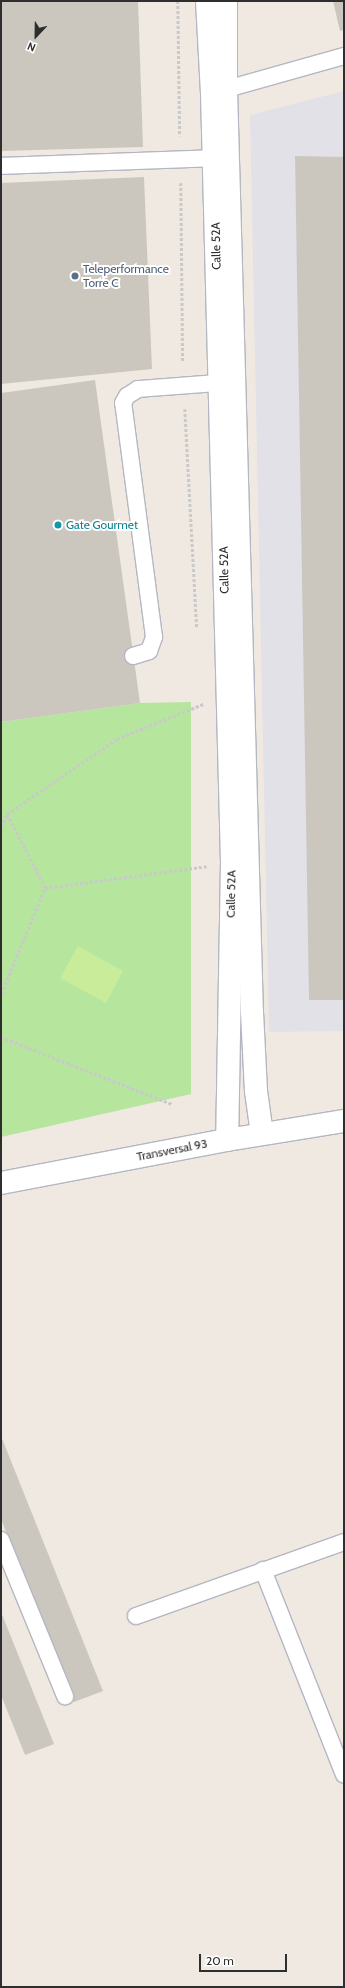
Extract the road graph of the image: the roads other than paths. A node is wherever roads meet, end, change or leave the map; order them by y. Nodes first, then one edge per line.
1 (207, 1) edge
2 (226, 1) edge
3 (344, 56) edge
4 (219, 91) junction
5 (222, 158) junction
6 (1, 166) edge
7 (227, 381) junction
8 (133, 656) dead end
9 (344, 1121) edge
10 (262, 1134) junction
11 (227, 1140) junction
12 (1, 1183) edge
13 (1, 1540) edge
14 (344, 1542) edge
15 (263, 1570) junction
16 (136, 1616) dead end
17 (65, 1696) dead end
18 (344, 1775) edge

1 - 4 street, Calle 52A
2 - 4 street, Calle 52A
3 - 4 lane
4 - 5 street, Calle 52A
5 - 6 lane
5 - 7 street, Calle 52A
7 - 8 lane
7 - 10 street, Calle 52A
7 - 11 street, Calle 52A
9 - 10 street, Transversal 93
10 - 11 street, Transversal 93
11 - 12 street, Transversal 93
13 - 17 lane
14 - 15 lane
15 - 16 lane
15 - 18 lane

